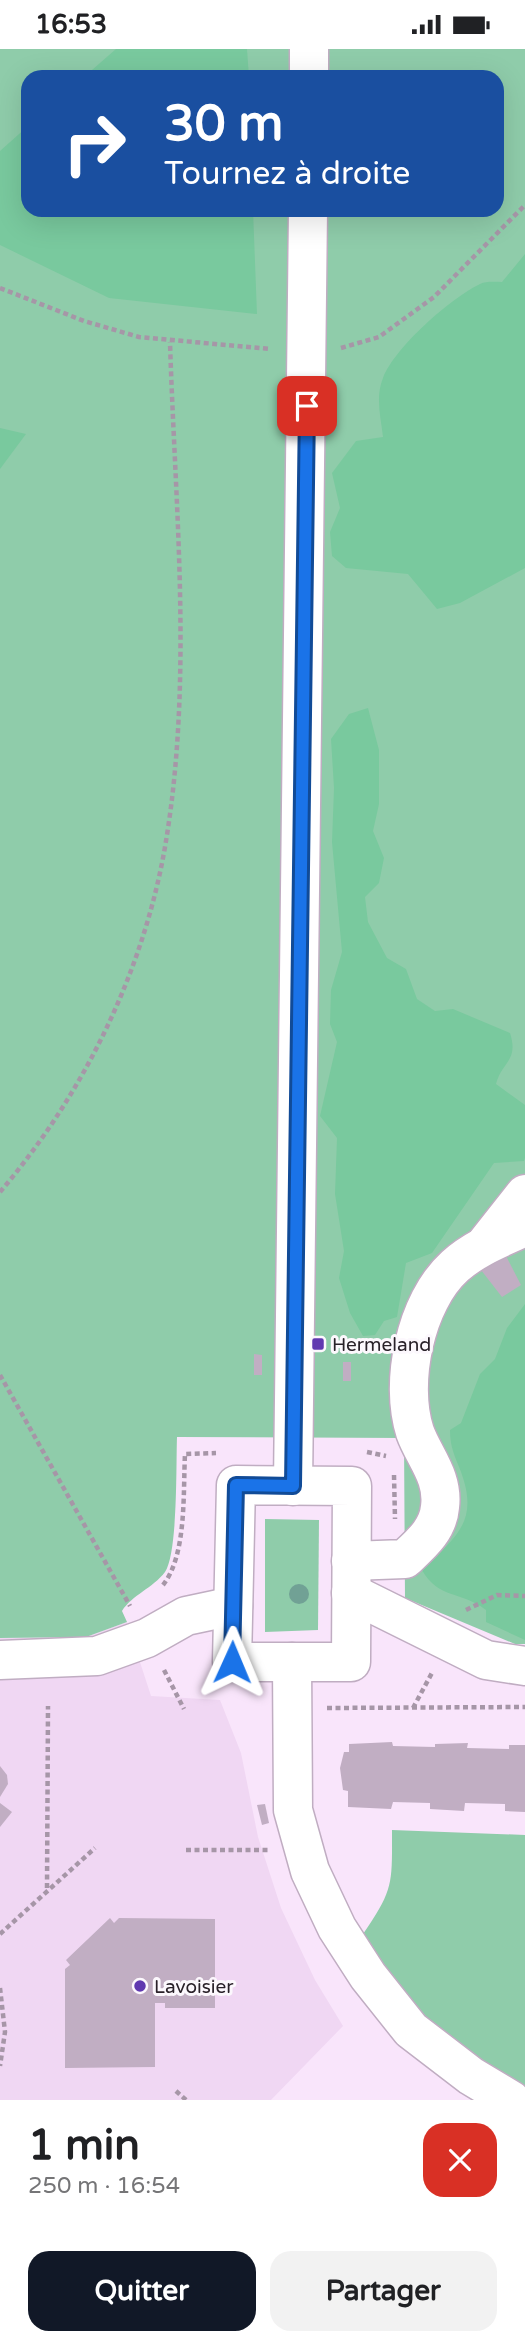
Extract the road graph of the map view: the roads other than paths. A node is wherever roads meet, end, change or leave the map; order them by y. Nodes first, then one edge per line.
1 (309, 49) edge
2 (309, 70) edge
3 (308, 217) edge
4 (525, 1194) edge
5 (525, 1227) edge
6 (483, 1246) junction
7 (293, 1486) junction
8 (351, 1577) junction
9 (233, 1606) junction
10 (0, 1660) edge
11 (292, 1662) junction
12 (525, 1666) edge
13 (511, 2100) edge

1 - 2 street
3 - 7 street
4 - 6 street
5 - 6 street
6 - 8 street
7 - 8 street
7 - 9 street
8 - 11 street
8 - 12 street
9 - 10 street
9 - 11 street
11 - 13 street

